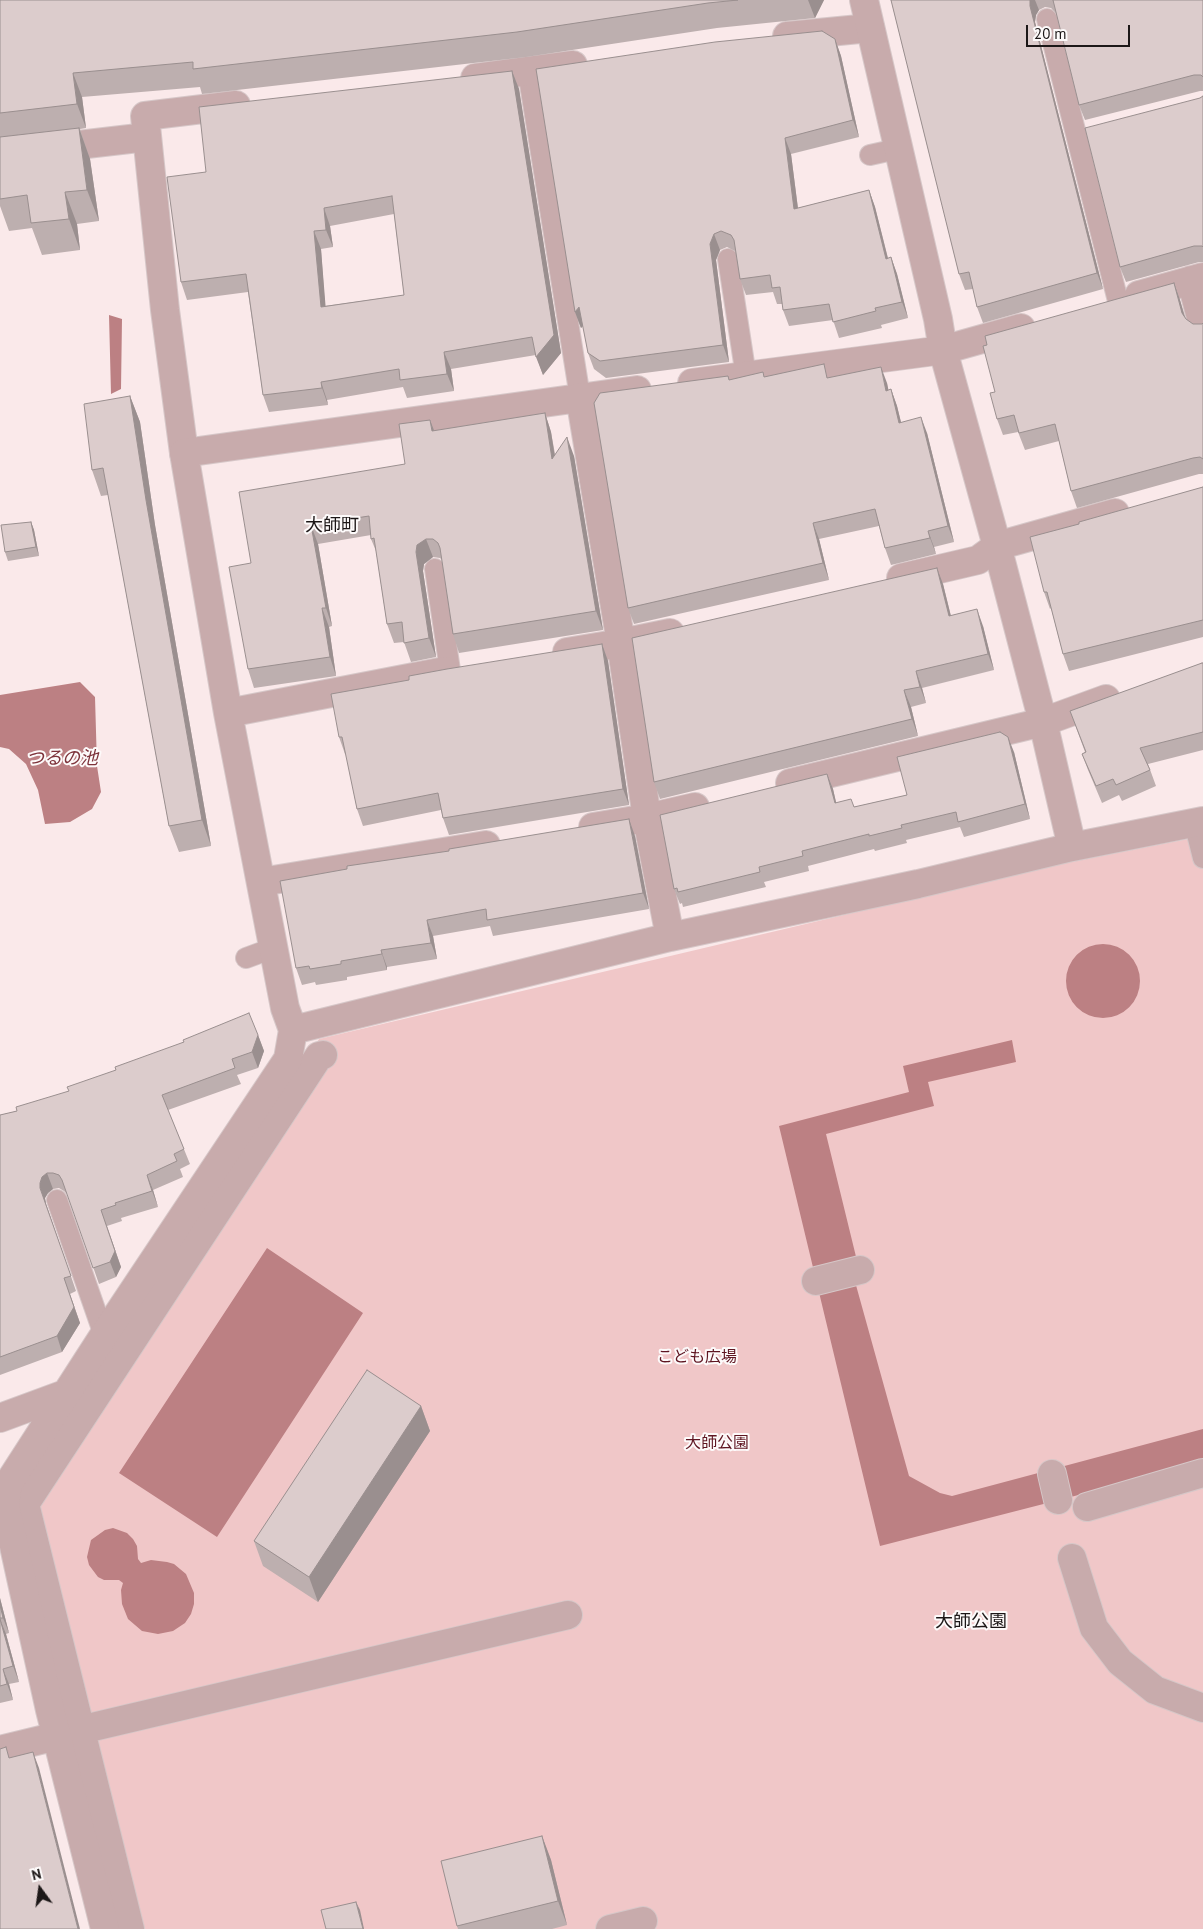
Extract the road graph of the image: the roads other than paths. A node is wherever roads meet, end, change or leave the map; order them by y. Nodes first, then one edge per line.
1 (864, 0) edge
2 (1046, 19) dead end
3 (870, 28) junction
4 (758, 39) edge
5 (595, 62) edge
6 (528, 72) junction
7 (450, 81) edge
8 (263, 102) edge
9 (147, 137) junction
10 (897, 149) junction
11 (0, 154) edge
12 (870, 156) dead end
13 (728, 259) dead end
14 (1197, 278) edge
15 (1118, 301) junction
16 (1090, 309) edge
17 (1044, 322) edge
18 (1203, 325) edge
19 (943, 350) junction
20 (746, 376) junction
21 (580, 397) junction
22 (184, 453) junction
23 (1139, 507) edge
24 (998, 546) junction
25 (435, 569) dead end
26 (882, 583) edge
27 (694, 627) edge
28 (621, 643) junction
29 (545, 655) edge
30 (478, 666) edge
31 (450, 670) junction
32 (1128, 691) edge
33 (228, 713) junction
34 (1043, 722) junction
35 (762, 790) edge
36 (723, 800) edge
37 (647, 818) junction
38 (1199, 821) edge
39 (570, 831) edge
40 (512, 840) edge
41 (1072, 847) junction
42 (1203, 858) edge
43 (261, 882) junction
44 (670, 938) junction
45 (273, 948) junction
46 (246, 958) dead end
47 (293, 1030) junction
48 (323, 1055) dead end
49 (57, 1200) dead end
50 (860, 1270) dead end
51 (816, 1281) dead end
52 (104, 1335) junction
53 (65, 1394) junction
54 (0, 1418) edge
55 (1203, 1472) edge
56 (1052, 1474) dead end
57 (1058, 1500) dead end
58 (1087, 1507) dead end
59 (1072, 1558) dead end
60 (568, 1615) dead end
61 (1202, 1706) edge
62 (69, 1733) junction
63 (0, 1750) edge
64 (643, 1921) dead end
65 (105, 1929) edge
66 (130, 1929) edge
67 (610, 1929) edge

1 - 3 street
2 - 15 lane
3 - 4 street
3 - 10 street
5 - 6 street
6 - 7 street
6 - 21 lane
8 - 9 street
9 - 11 street
9 - 22 street
10 - 12 lane
10 - 19 street
13 - 20 lane
14 - 15 street
14 - 18 street
15 - 16 street
17 - 19 street
19 - 20 street
19 - 24 street
20 - 21 street
21 - 22 street
21 - 28 street
22 - 33 street
23 - 24 street
24 - 26 street
24 - 34 street
25 - 31 lane
27 - 28 street
28 - 29 street
28 - 37 street
30 - 31 street
31 - 33 street
32 - 34 street
33 - 43 street
34 - 35 street
34 - 41 street
36 - 37 street
37 - 39 street
37 - 44 street
38 - 41 street
38 - 42 lane
40 - 43 street
41 - 44 street
43 - 45 street
44 - 47 street
45 - 46 lane
45 - 47 street
47 - 52 street
48 - 62 street
49 - 52 lane
50 - 51 street
52 - 53 street
53 - 54 street
53 - 62 street
55 - 58 street
56 - 57 street
59 - 61 street
60 - 62 street
62 - 63 street
62 - 65 street
62 - 66 street
64 - 67 street

